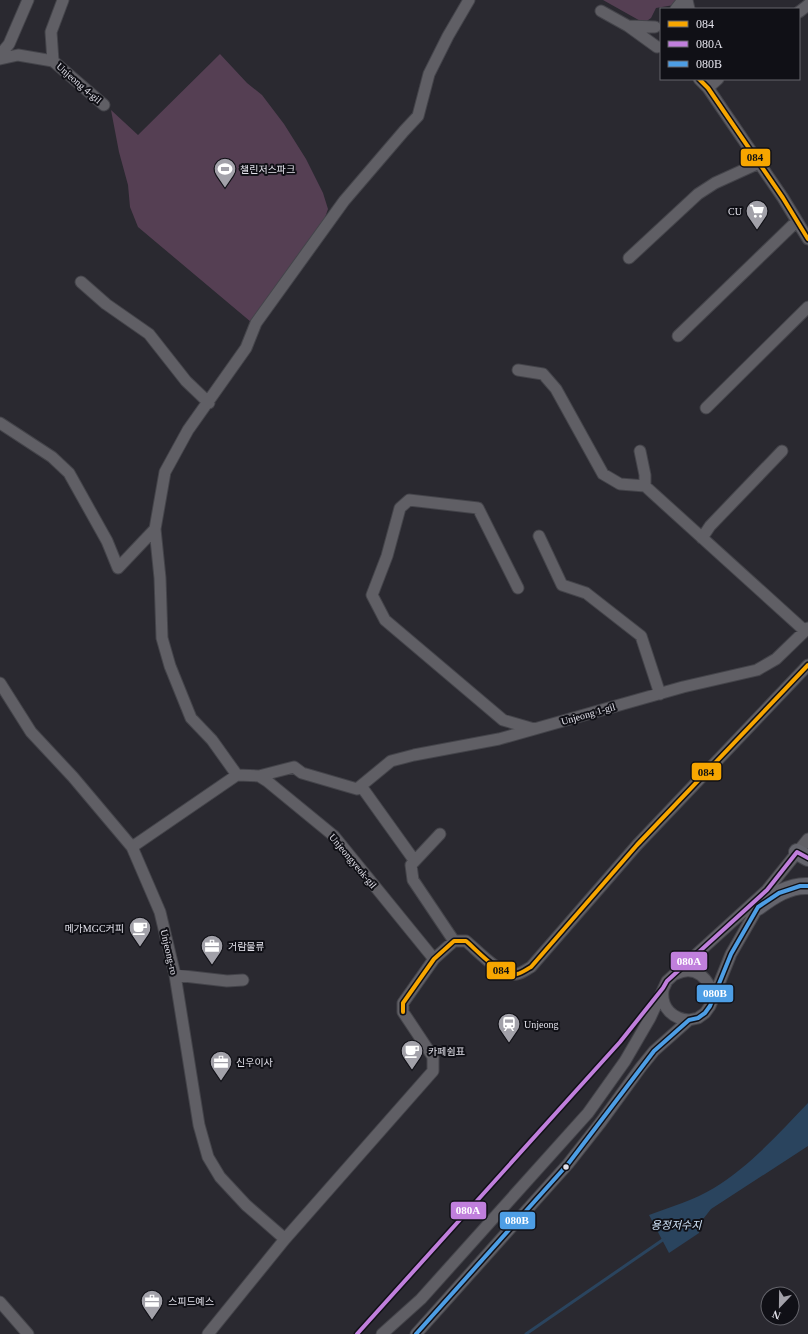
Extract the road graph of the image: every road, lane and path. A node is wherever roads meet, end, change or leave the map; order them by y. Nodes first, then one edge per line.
1 (28, 0) edge
2 (63, 0) edge
3 (469, 0) edge
4 (683, 0) edge
5 (808, 5) edge
6 (677, 8) edge
7 (601, 11) dead end
8 (800, 11) edge
9 (628, 26) junction
10 (655, 27) dead end
11 (657, 47) dead end
12 (0, 55) edge
13 (0, 59) edge
14 (53, 61) junction
15 (713, 80) edge
16 (702, 82) edge
17 (104, 105) dead end
18 (759, 164) junction
19 (797, 221) junction
20 (808, 239) edge
21 (629, 258) dead end
22 (81, 282) dead end
23 (808, 308) edge
24 (678, 336) dead end
25 (518, 370) dead end
26 (209, 402) junction
27 (706, 408) dead end
28 (0, 423) edge
29 (640, 451) dead end
30 (782, 451) dead end
31 (645, 486) junction
32 (155, 529) junction
33 (539, 536) dead end
34 (702, 538) junction
35 (518, 588) dead end
36 (806, 630) edge
37 (808, 665) edge
38 (0, 683) edge
39 (660, 694) junction
40 (535, 729) junction
41 (237, 775) junction
42 (259, 776) junction
43 (361, 786) junction
44 (440, 834) dead end
45 (808, 839) edge
46 (132, 846) junction
47 (803, 855) edge
48 (414, 860) junction
49 (808, 886) edge
50 (767, 890) junction
51 (758, 907) junction
52 (454, 941) junction
53 (434, 959) junction
54 (175, 975) junction
55 (672, 976) junction
56 (243, 980) dead end
57 (663, 988) junction
58 (712, 998) junction
59 (689, 1020) junction
60 (286, 1239) junction
61 (0, 1302) edge
62 (28, 1334) edge
63 (208, 1334) edge
64 (382, 1334) edge
65 (416, 1334) edge

1 - 12 street
2 - 14 street, Unjeong 4-gil
3 - 26 street
4 - 6 street
5 - 8 street
7 - 9 street
9 - 10 street
9 - 11 street
13 - 14 street, Unjeong 4-gil
14 - 17 street, Unjeong 4-gil
15 - 16 street
16 - 18 street
18 - 19 street
18 - 21 street
19 - 20 street
19 - 24 street
22 - 26 street
23 - 27 street
25 - 31 street
26 - 32 street
28 - 32 street
29 - 31 street
30 - 34 street
31 - 34 street
32 - 41 street
33 - 39 street
34 - 36 street
35 - 40 street
36 - 39 street, Unjeong 1-gil
37 - 52 street
38 - 46 street, Unjeong-ro
39 - 40 street, Unjeong 1-gil
40 - 43 street, Unjeong 1-gil
41 - 42 street
41 - 46 street
42 - 43 street
42 - 53 street, Unjeongyeok-gil
43 - 48 street
44 - 48 street
45 - 47 street
46 - 54 street, Unjeong-ro
47 - 50 street
48 - 52 street
49 - 51 street
50 - 51 street
50 - 55 street
51 - 58 street
52 - 53 street
53 - 60 street
54 - 56 street
54 - 60 street, Unjeong-ro
55 - 57 street
55 - 58 street
57 - 59 street
57 - 64 street
58 - 59 street
59 - 65 street
60 - 63 street
61 - 62 street

